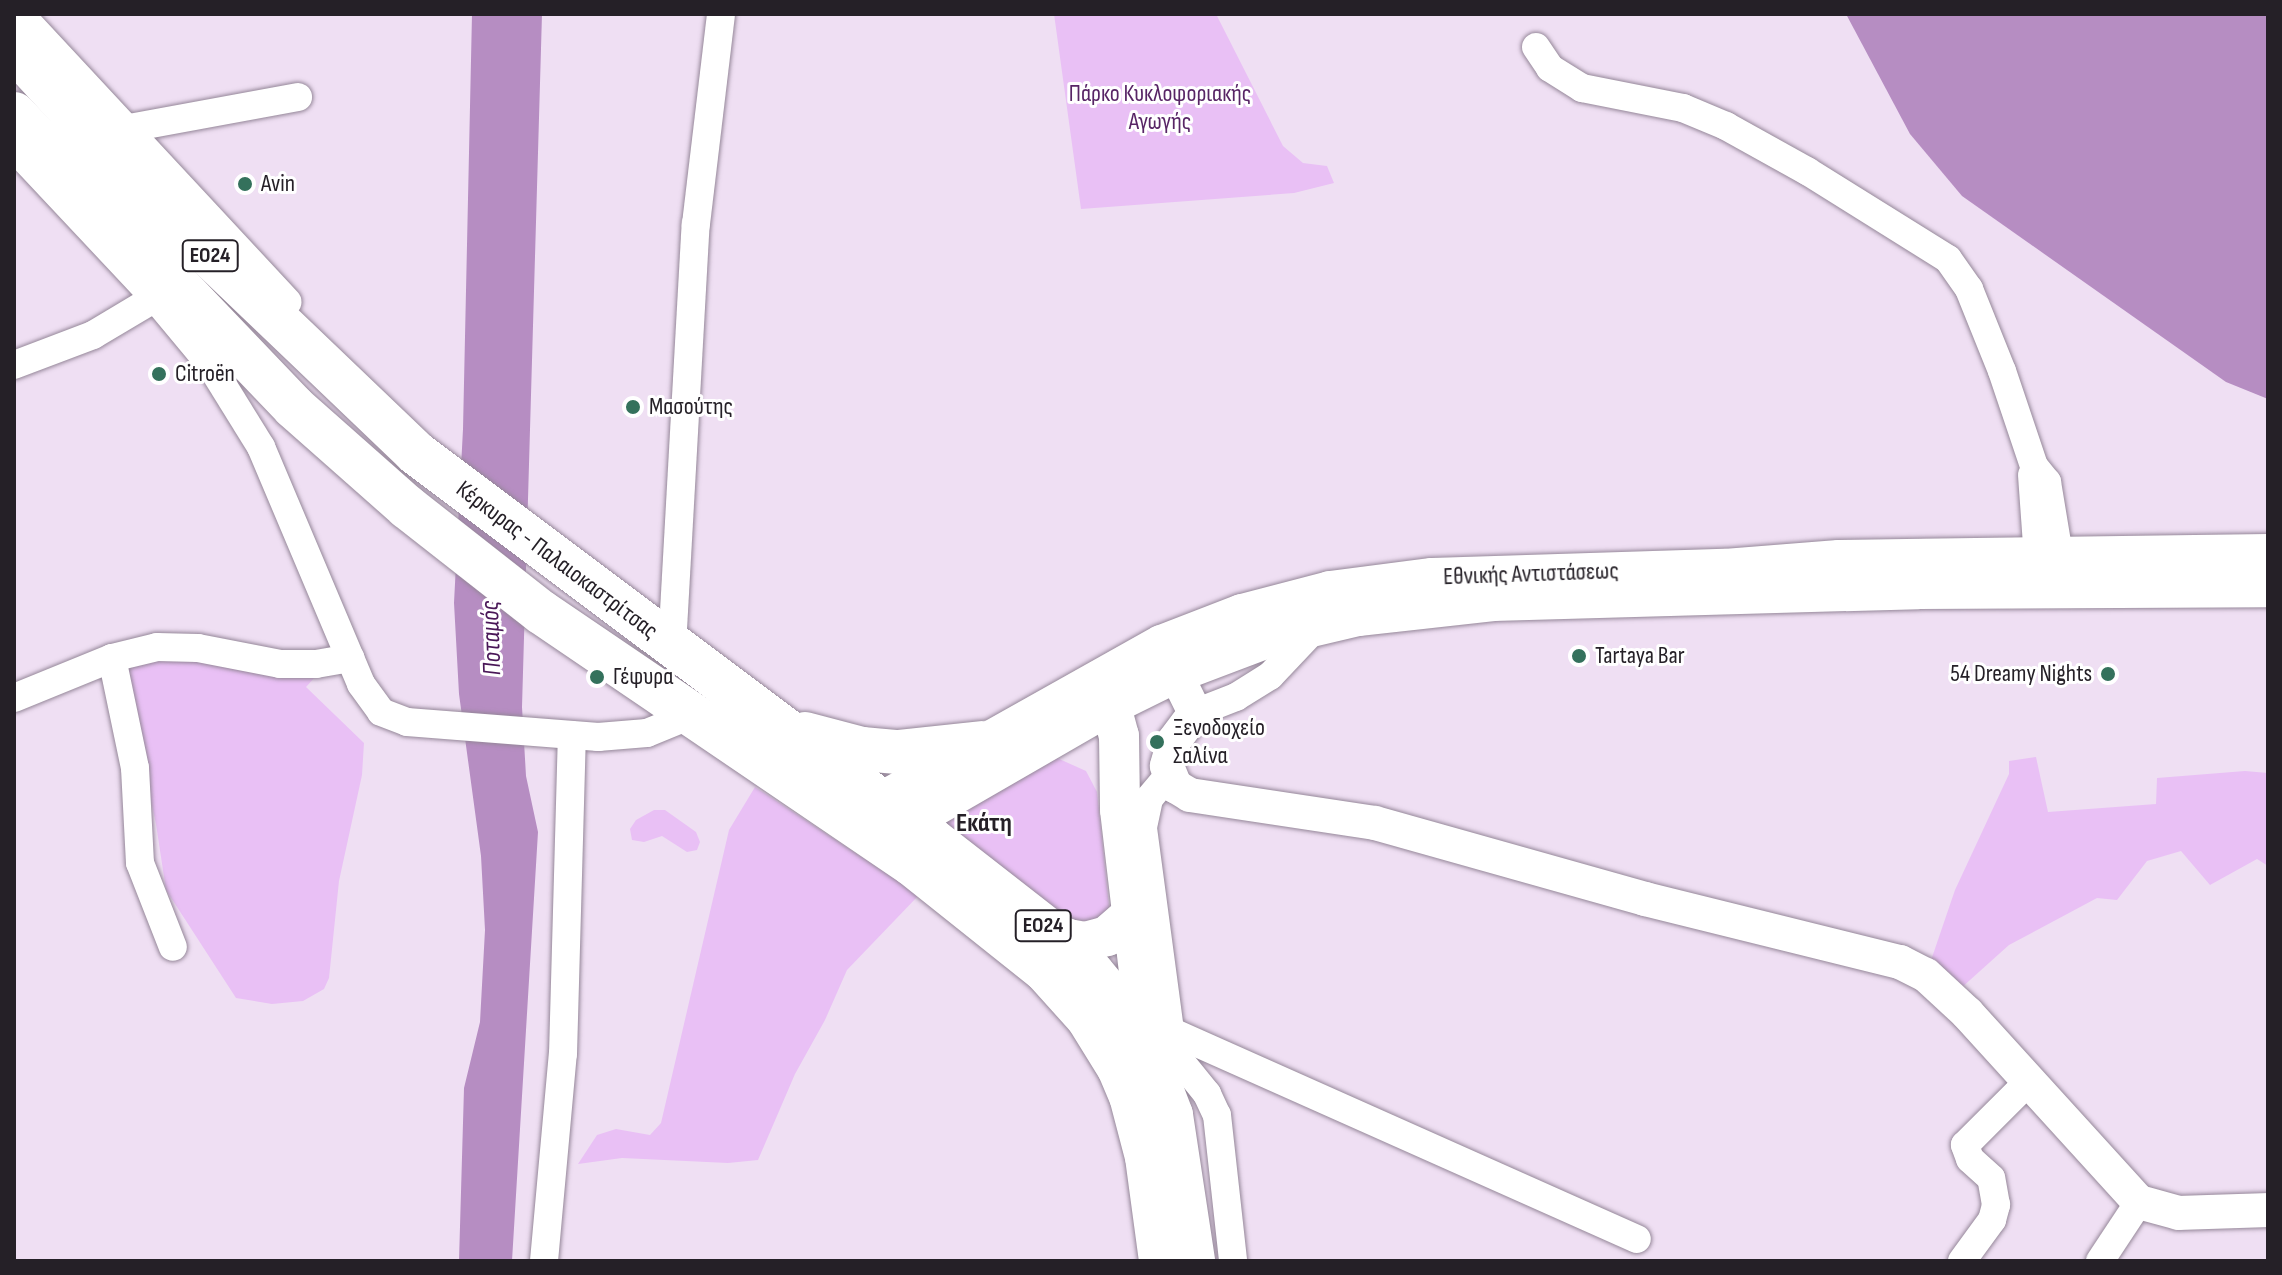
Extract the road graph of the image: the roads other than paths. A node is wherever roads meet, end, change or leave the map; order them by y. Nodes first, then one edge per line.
1 (20, 14) edge
2 (721, 14) edge
3 (1536, 47) dead end
4 (14, 49) edge
5 (298, 97) dead end
6 (14, 114) edge
7 (124, 129) junction
8 (14, 148) edge
9 (228, 274) junction
10 (164, 291) junction
11 (14, 365) edge
12 (383, 421) junction
13 (2268, 554) edge
14 (2051, 574) junction
15 (2268, 587) edge
16 (1319, 623) junction
17 (672, 647) junction
18 (112, 658) junction
19 (350, 658) junction
20 (1169, 659) junction
21 (1102, 694) junction
22 (14, 698) edge
23 (1195, 713) junction
24 (691, 715) junction
25 (1063, 715) junction
26 (782, 728) junction
27 (572, 735) junction
28 (984, 743) junction
29 (1168, 776) junction
30 (1120, 810) junction
31 (879, 821) junction
32 (1133, 913) junction
33 (1046, 929) junction
34 (173, 947) dead end
35 (1159, 1044) junction
36 (2028, 1082) junction
37 (2139, 1202) junction
38 (2268, 1210) edge
39 (1637, 1239) dead end
40 (544, 1261) edge
41 (1161, 1261) edge
42 (1193, 1261) edge
43 (1233, 1261) edge
44 (1962, 1261) edge
45 (2100, 1261) edge

1 - 7 street
2 - 17 street
3 - 14 street
4 - 9 main road, Κέρκυρας - Παλαιοκαστρίτσας / ΕΟ24
5 - 7 street
6 - 10 main road, Κέρκυρας - Παλαιοκαστρίτσας / ΕΟ24
7 - 12 street
8 - 10 street
9 - 10 main road
9 - 12 main road, Κέρκυρας - Παλαιοκαστρίτσας / ΕΟ24
10 - 11 street
10 - 19 street
10 - 24 main road, Κέρκυρας - Παλαιοκαστρίτσας / ΕΟ24
12 - 17 main road, Κέρκυρας - Παλαιοκαστρίτσας / ΕΟ24
13 - 14 main road, Εθνικής Αντιστάσεως
14 - 15 main road, Εθνικής Αντιστάσεως
14 - 16 main road, Εθνικής Αντιστάσεως
14 - 20 main road, Εθνικής Αντιστάσεως
16 - 20 main road, Εθνικής Αντιστάσεως
16 - 23 street
17 - 26 main road, Κέρκυρας - Παλαιοκαστρίτσας / ΕΟ24
18 - 19 street
18 - 22 street
18 - 34 street
19 - 27 street
20 - 21 main road, Εθνικής Αντιστάσεως
20 - 23 street
21 - 25 main road, Εθνικής Αντιστάσεως
21 - 30 main road
23 - 29 street
24 - 27 street
24 - 31 main road, Κέρκυρας - Παλαιοκαστρίτσας / ΕΟ24
25 - 28 main road, Εθνικής Αντιστάσεως
25 - 30 main road
25 - 31 main road, Εθνικής Αντιστάσεως
26 - 28 main road
26 - 31 main road, Κέρκυρας - Παλαιοκαστρίτσας / ΕΟ24
27 - 40 street
28 - 31 main road, Εθνικής Αντιστάσεως
29 - 35 street
29 - 36 street
30 - 32 main road
31 - 33 main road, Κέρκυρας - Παλαιοκαστρίτσας / ΕΟ24
31 - 41 main road, Κέρκυρας - Παλαιοκαστρίτσας / ΕΟ24
32 - 33 main road
32 - 35 main road
33 - 35 main road, Κέρκυρας - Παλαιοκαστρίτσας / ΕΟ24
35 - 39 street
35 - 42 main road, Κέρκυρας - Παλαιοκαστρίτσας / ΕΟ24
35 - 43 street
36 - 37 street
36 - 44 street
37 - 38 street
37 - 45 street

